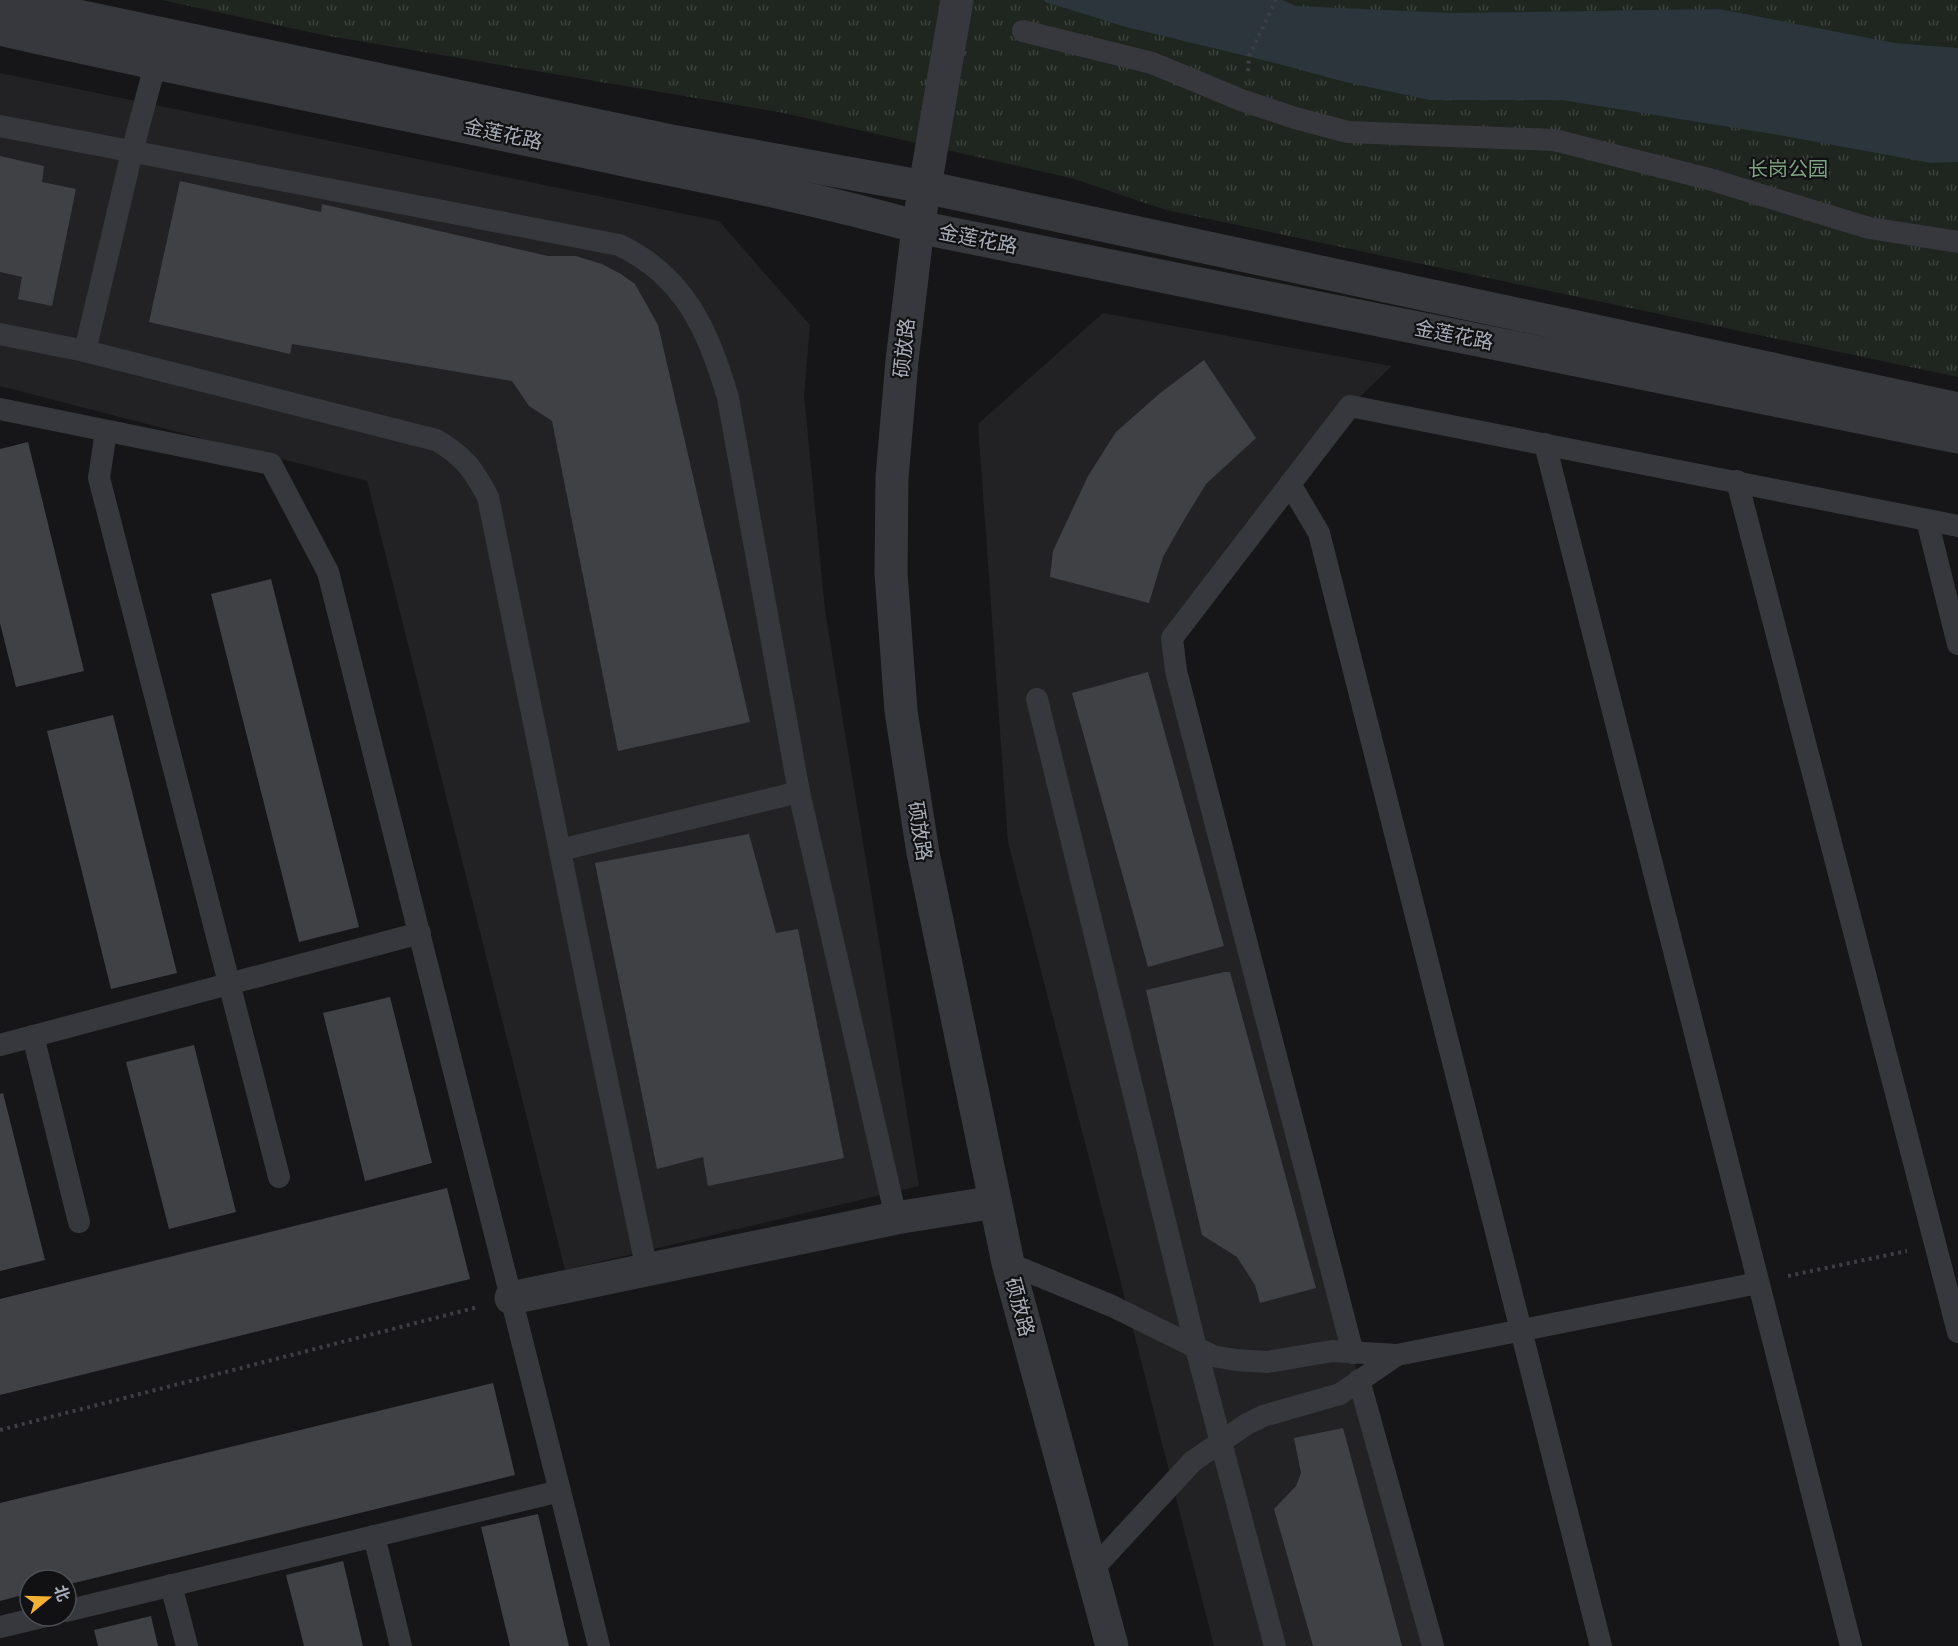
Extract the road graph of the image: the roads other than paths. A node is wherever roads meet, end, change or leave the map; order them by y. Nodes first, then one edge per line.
1 (2, 0) edge
2 (957, 0) edge
3 (0, 29) edge
4 (1023, 31) dead end
5 (159, 49) junction
6 (0, 126) edge
7 (132, 152) junction
8 (925, 187) junction
9 (918, 227) junction
10 (1958, 242) edge
11 (0, 334) edge
12 (85, 351) junction
13 (0, 409) edge
14 (1958, 409) edge
15 (106, 431) junction
16 (1958, 437) edge
17 (1545, 444) junction
18 (1737, 482) junction
19 (1290, 484) junction
20 (1927, 520) junction
21 (1958, 526) edge
22 (1958, 644) edge
23 (1037, 699) dead end
24 (799, 792) junction
25 (560, 850) junction
26 (420, 933) junction
27 (228, 983) junction
28 (33, 1036) junction
29 (0, 1043) edge
30 (279, 1177) dead end
31 (995, 1202) junction
32 (896, 1218) junction
33 (79, 1222) dead end
34 (1008, 1263) junction
35 (648, 1270) junction
36 (1758, 1283) junction
37 (511, 1298) junction
38 (1520, 1330) junction
39 (1958, 1332) edge
40 (1196, 1348) junction
41 (1353, 1353) junction
42 (1397, 1355) junction
43 (1359, 1380) junction
44 (1221, 1441) junction
45 (560, 1491) junction
46 (374, 1536) junction
47 (1092, 1570) junction
48 (171, 1586) junction
49 (78, 1608) edge
50 (18, 1623) edge
51 (0, 1627) edge
52 (187, 1646) edge
53 (401, 1646) edge
54 (599, 1646) edge
55 (1112, 1646) edge
56 (1275, 1646) edge
57 (1433, 1646) edge
58 (1601, 1646) edge
59 (1851, 1646) edge

1 - 5 street, 金莲花路
2 - 8 street, 硕放路
3 - 5 street, 金莲花路
4 - 10 lane
5 - 7 lane
5 - 8 street, 金莲花路
5 - 9 street, 金莲花路
6 - 7 lane
7 - 12 lane
7 - 24 lane
8 - 9 street, 硕放路
8 - 14 street, 金莲花路
9 - 16 street, 金莲花路
9 - 31 street, 硕放路
11 - 12 lane
12 - 25 lane
13 - 15 lane
15 - 26 lane
15 - 27 lane
17 - 18 lane
17 - 19 lane
17 - 36 lane
18 - 20 lane
18 - 39 lane
19 - 38 lane
19 - 41 lane
20 - 21 lane
20 - 22 lane
23 - 40 lane
24 - 25 lane
24 - 32 lane
25 - 35 lane
26 - 27 lane
26 - 37 lane
27 - 28 lane
27 - 30 lane
28 - 29 lane
28 - 33 lane
31 - 32 street
31 - 34 street, 硕放路
32 - 35 street
34 - 40 lane
34 - 47 street, 硕放路
35 - 37 street
36 - 38 lane
36 - 59 lane
37 - 45 lane
38 - 42 lane
38 - 58 lane
40 - 41 lane
40 - 44 lane
41 - 42 lane
42 - 43 lane
43 - 44 lane
43 - 57 lane
44 - 47 lane
44 - 56 lane
45 - 46 lane
45 - 54 lane
46 - 48 lane
46 - 53 lane
47 - 55 street, 硕放路
48 - 49 lane
48 - 52 lane
50 - 51 lane

